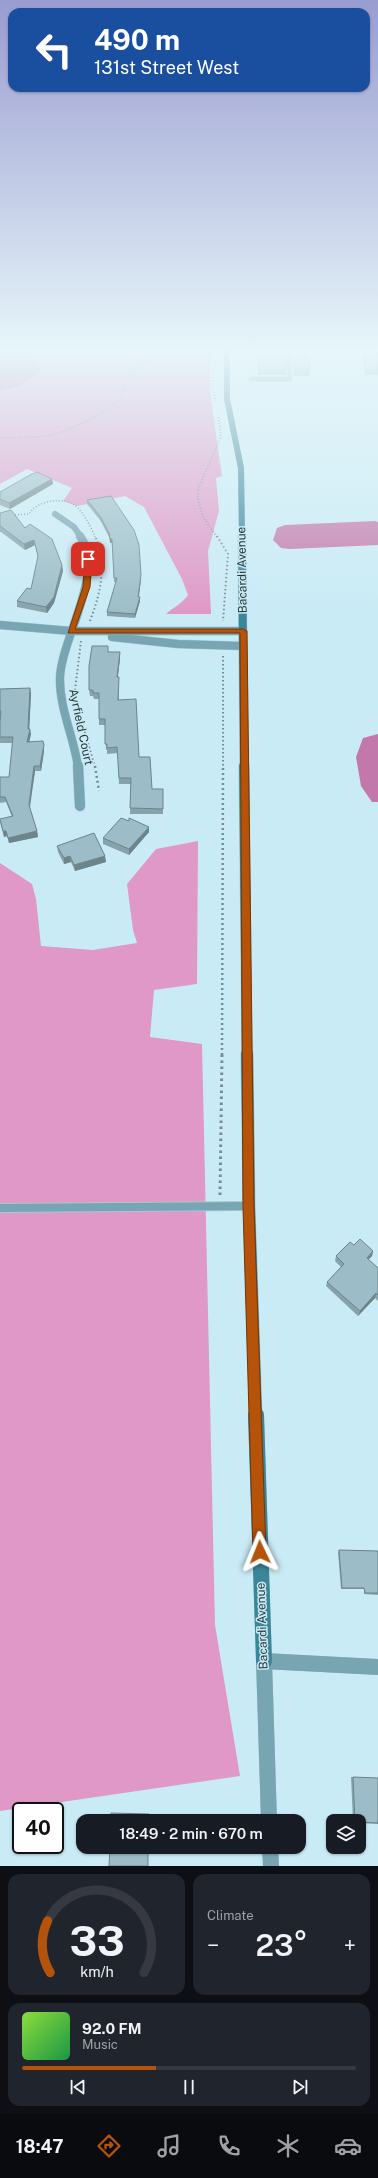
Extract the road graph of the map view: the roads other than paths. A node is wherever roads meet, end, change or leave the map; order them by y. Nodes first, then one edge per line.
1 (235, 440) edge
2 (55, 514) dead end
3 (0, 625) edge
4 (70, 631) junction
5 (243, 631) junction
6 (243, 646) junction
7 (80, 806) dead end
8 (249, 1206) junction
9 (0, 1208) edge
10 (264, 1661) junction
11 (378, 1667) edge
12 (269, 1814) edge
13 (270, 1854) edge
14 (271, 1866) edge

1 - 5 street, Bacardi Avenue
2 - 4 street, Ayrfield Court
3 - 4 street
4 - 5 street
4 - 6 street
4 - 7 street, Ayrfield Court
5 - 6 street, Bacardi Avenue
6 - 8 street, Bacardi Avenue
8 - 9 lane
8 - 10 street, Bacardi Avenue
10 - 11 street
10 - 12 street, Bacardi Avenue
13 - 14 street

